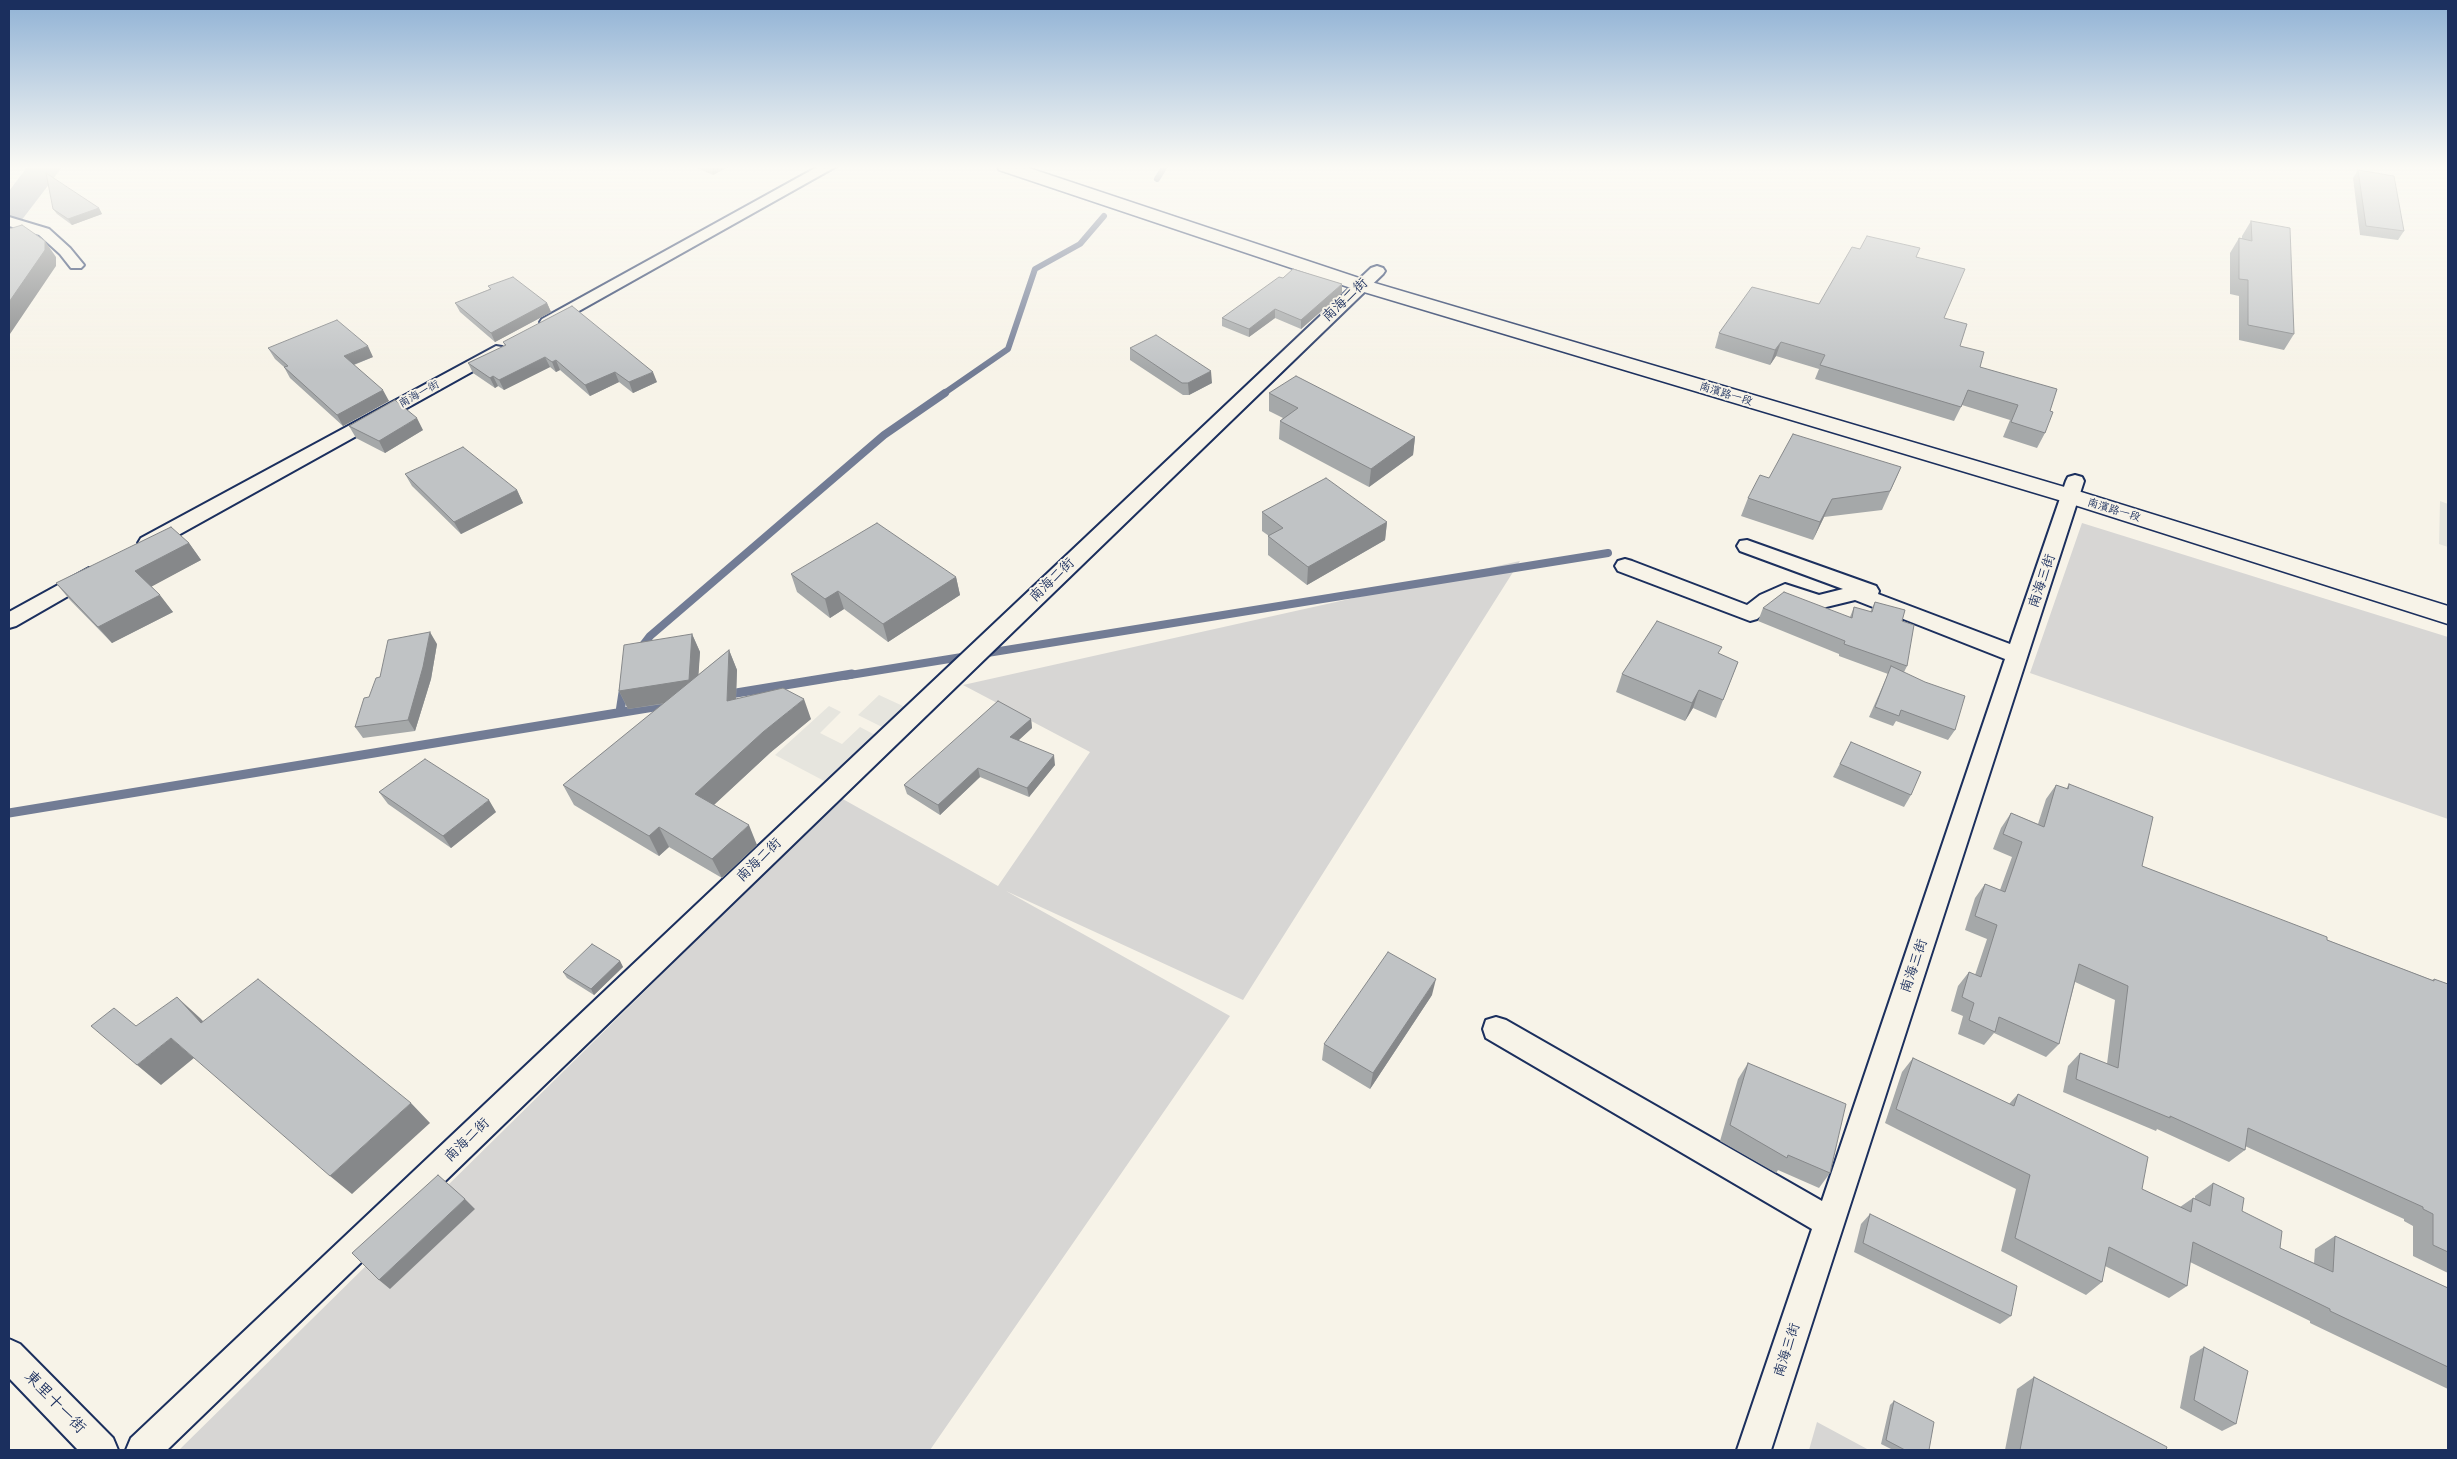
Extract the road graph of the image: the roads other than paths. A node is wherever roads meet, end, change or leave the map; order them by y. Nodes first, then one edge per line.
1 (46, 234) edge
2 (708, 234) edge
3 (1227, 234) edge
4 (1245, 234) edge
5 (76, 265) dead end
6 (1369, 278) junction
7 (535, 330) edge
8 (509, 344) edge
9 (2072, 489) junction
10 (1747, 546) dead end
11 (130, 553) edge
12 (1625, 566) dead end
13 (104, 567) edge
14 (2448, 596) edge
15 (2448, 615) edge
16 (9, 621) edge
17 (2019, 651) junction
18 (1496, 1030) dead end
19 (1829, 1222) junction
20 (9, 1354) edge
21 (101, 1450) edge
22 (143, 1450) edge
23 (1754, 1450) edge

1 - 5 street
2 - 7 street
3 - 6 main road, 南濱路一段
4 - 6 main road, 南濱路一段
6 - 9 main road, 南濱路一段
6 - 22 street, 南海二街
8 - 11 street, 南海一街
9 - 14 main road, 南濱路一段
9 - 15 main road, 南濱路一段
9 - 17 street, 南海三街
10 - 17 street
12 - 17 street
13 - 16 street
17 - 19 street, 南海三街
18 - 19 street
19 - 23 street, 南海三街
20 - 21 street, 東里十一街

